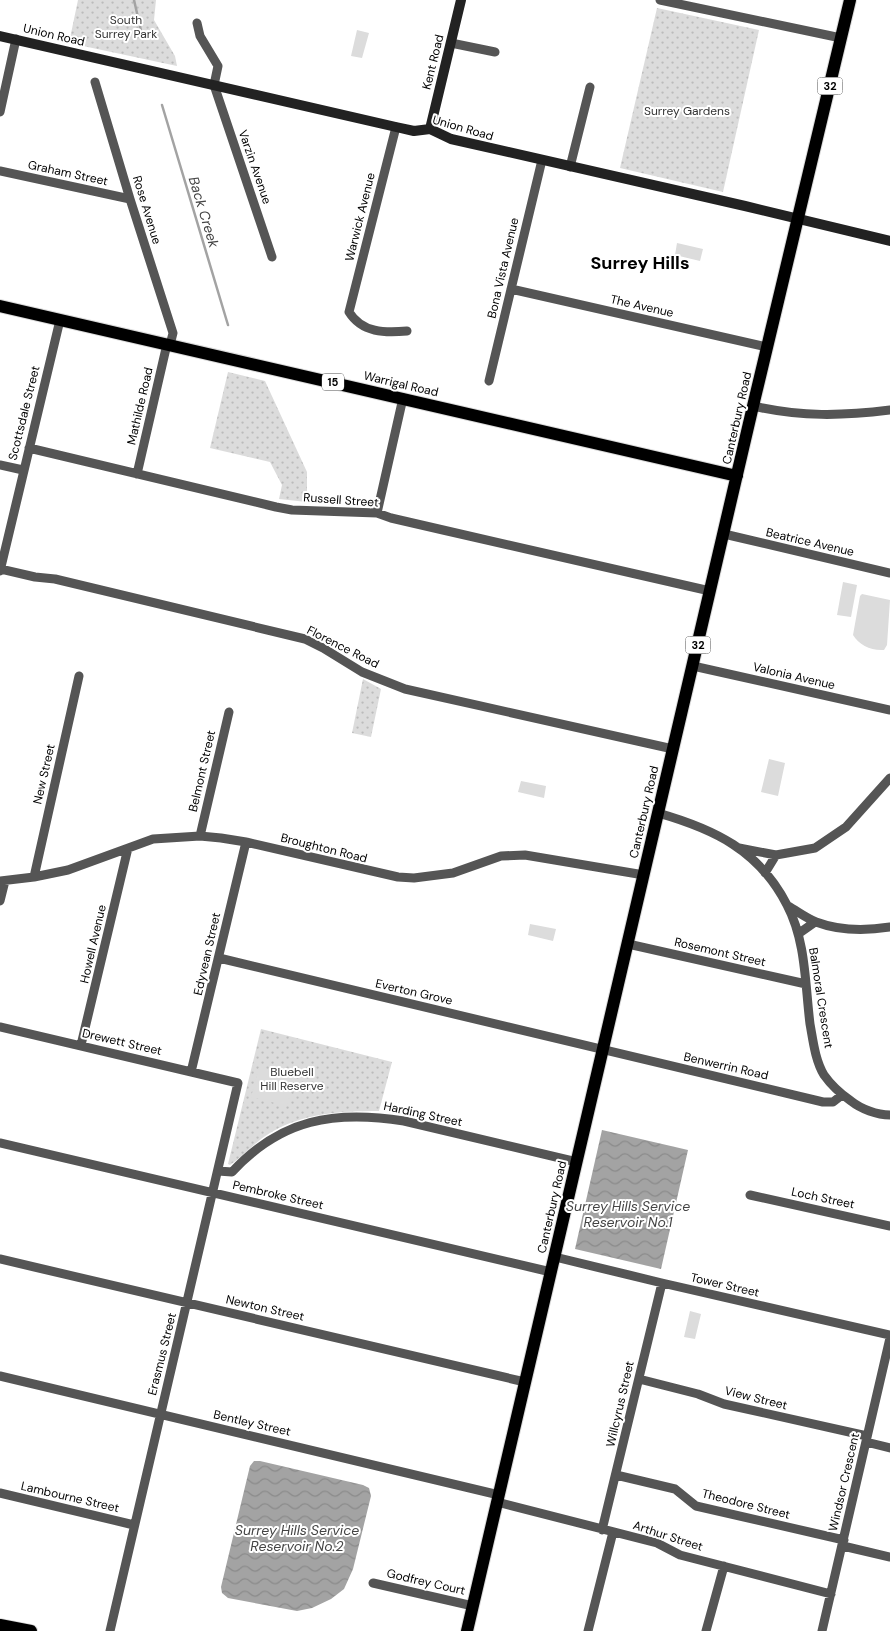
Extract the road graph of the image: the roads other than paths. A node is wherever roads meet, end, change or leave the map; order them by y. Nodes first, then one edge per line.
1 (461, 0) edge
2 (660, 0) edge
3 (850, 0) edge
4 (197, 22) dead end
5 (0, 36) edge
6 (841, 38) junction
7 (16, 39) junction
8 (451, 43) junction
9 (495, 52) dead end
10 (95, 82) dead end
11 (214, 85) junction
12 (590, 87) dead end
13 (0, 112) edge
14 (396, 127) junction
15 (430, 129) junction
16 (542, 160) junction
17 (570, 167) junction
18 (0, 171) edge
19 (130, 199) junction
20 (798, 218) junction
21 (890, 241) edge
22 (272, 257) dead end
23 (511, 289) junction
24 (0, 306) edge
25 (60, 320) junction
26 (407, 331) dead end
27 (169, 344) junction
28 (767, 347) junction
29 (489, 381) dead end
30 (403, 398) junction
31 (753, 406) junction
32 (890, 410) edge
33 (29, 448) junction
34 (0, 464) edge
35 (24, 470) junction
36 (137, 474) junction
37 (737, 476) junction
38 (377, 513) junction
39 (724, 534) junction
40 (0, 570) edge
41 (890, 573) edge
42 (710, 591) junction
43 (693, 666) junction
44 (79, 676) dead end
45 (890, 710) edge
46 (229, 712) dead end
47 (673, 749) junction
48 (890, 778) edge
49 (658, 813) junction
50 (200, 836) junction
51 (246, 842) junction
52 (128, 848) junction
53 (739, 848) junction
54 (776, 855) junction
55 (765, 872) junction
56 (644, 875) junction
57 (34, 877) junction
58 (2, 881) edge
59 (0, 901) edge
60 (788, 906) junction
61 (815, 922) junction
62 (890, 927) edge
63 (798, 934) junction
64 (628, 944) junction
65 (219, 958) junction
66 (806, 984) junction
67 (0, 1027) edge
68 (82, 1045) junction
69 (603, 1050) junction
70 (191, 1072) junction
71 (238, 1084) joint
72 (842, 1095) junction
73 (890, 1115) edge
74 (0, 1143) edge
75 (577, 1162) junction
76 (218, 1171) junction
77 (212, 1193) junction
78 (750, 1195) dead end
79 (890, 1226) edge
80 (555, 1257) junction
81 (0, 1259) edge
82 (551, 1272) junction
83 (662, 1283) junction
84 (187, 1303) junction
85 (890, 1336) edge
86 (0, 1376) edge
87 (639, 1380) junction
88 (525, 1382) junction
89 (161, 1414) junction
90 (867, 1439) junction
91 (890, 1448) edge
92 (616, 1475) junction
93 (0, 1494) edge
94 (498, 1499) junction
95 (134, 1525) junction
96 (602, 1530) junction
97 (613, 1532) junction
98 (843, 1543) junction
99 (890, 1557) edge
100 (724, 1566) junction
101 (373, 1583) dead end
102 (831, 1594) junction
103 (473, 1606) junction
104 (4, 1627) edge
105 (31, 1631) edge
106 (110, 1631) edge
107 (467, 1631) edge
108 (588, 1631) edge
109 (706, 1631) edge
110 (822, 1631) edge

1 - 8 street, Kent Road
2 - 6 street
3 - 6 main road, Canterbury Road / 32
4 - 11 street
5 - 7 street, Union Road
6 - 20 main road, Canterbury Road / 32
7 - 11 street, Union Road
7 - 13 street
8 - 9 street
8 - 15 street, Kent Road
10 - 19 street, Rose Avenue
11 - 14 street, Union Road
11 - 22 street, Varzin Avenue
12 - 17 street
14 - 15 street, Union Road
14 - 26 street, Warwick Avenue
15 - 16 street, Union Road
16 - 17 street, Union Road
16 - 23 street, Bona Vista Avenue
17 - 20 street, Union Road
18 - 19 street, Graham Street
19 - 27 street, Rose Avenue
20 - 21 street, Union Road
20 - 28 main road, Canterbury Road / 32
23 - 28 street, The Avenue
23 - 29 street, Bona Vista Avenue
24 - 25 main road, Warrigal Road / 15
25 - 27 main road, Warrigal Road / 15
25 - 33 street, Scottsdale Street
27 - 30 main road, Warrigal Road / 15
27 - 36 street, Mathilde Road
28 - 31 main road, Canterbury Road / 32
30 - 37 main road, Warrigal Road / 15
30 - 38 street
31 - 32 street
31 - 37 main road, Canterbury Road / 32
33 - 35 street, Scottsdale Street
33 - 36 street, Russell Street
34 - 35 street
35 - 40 street, Scottsdale Street
36 - 38 street, Russell Street
37 - 39 main road, Canterbury Road / 32
38 - 42 street, Russell Street
39 - 41 street, Beatrice Avenue
39 - 42 main road, Canterbury Road / 32
40 - 47 street, Florence Road
42 - 43 main road, Canterbury Road / 32
43 - 45 street, Valonia Avenue
43 - 47 main road, Canterbury Road / 32
44 - 57 street, New Street
46 - 50 street, Belmont Street
47 - 49 main road, Canterbury Road / 32
48 - 54 street
49 - 53 street, Balmoral Crescent
49 - 56 main road, Canterbury Road / 32
50 - 51 street, Broughton Road
50 - 52 street, Broughton Road
51 - 56 street, Broughton Road
51 - 65 street, Edyvean Street
52 - 57 street, Broughton Road
52 - 68 street, Howell Avenue
53 - 54 street
53 - 55 street, Balmoral Crescent
54 - 55 street
55 - 60 street, Balmoral Crescent
56 - 64 main road, Canterbury Road / 32
57 - 58 street, Broughton Road
58 - 59 street
60 - 61 street
60 - 63 street, Balmoral Crescent
61 - 62 street
61 - 63 street, Balmoral Crescent
63 - 66 street, Balmoral Crescent
64 - 66 street, Rosemont Street
64 - 69 main road, Canterbury Road / 32
65 - 69 street, Everton Grove
65 - 70 street, Edyvean Street
66 - 72 street, Balmoral Crescent
67 - 68 street, Drewett Street
68 - 70 street, Drewett Street
69 - 72 street, Benwerrin Road
69 - 75 main road, Canterbury Road / 32
70 - 71 street, Drewett Street
71 - 76 street, Erasmus Street
72 - 73 street, Balmoral Crescent
74 - 77 street, Pembroke Street
75 - 76 street, Harding Street
75 - 80 main road, Canterbury Road / 32
76 - 77 street, Erasmus Street
77 - 82 street, Pembroke Street
77 - 84 street, Erasmus Street
78 - 79 street, Loch Street
80 - 82 main road, Canterbury Road / 32
80 - 83 street, Tower Street
81 - 84 street, Newton Street
82 - 88 main road, Canterbury Road / 32
83 - 85 street, Tower Street
83 - 87 street, Willcyrus Street
84 - 88 street, Newton Street
84 - 89 street, Erasmus Street
85 - 90 street, Windsor Crescent
86 - 89 street, Bentley Street
87 - 90 street, View Street
87 - 92 street, Willcyrus Street
88 - 94 main road, Canterbury Road / 32
89 - 94 street, Bentley Street
89 - 95 street, Erasmus Street
90 - 91 street, View Street
90 - 98 street, Windsor Crescent
92 - 96 street, Willcyrus Street
92 - 98 street, Theodore Street
93 - 95 street, Lambourne Street
94 - 96 street, Arthur Street
94 - 103 main road, Canterbury Road / 32
95 - 106 street, Erasmus Street
96 - 97 street, Arthur Street
97 - 100 street, Arthur Street
97 - 108 street
98 - 99 street, Theodore Street
98 - 102 street, Windsor Crescent
100 - 102 street, Arthur Street
100 - 109 street
101 - 103 street, Godfrey Court
102 - 110 street, Windsor Crescent
103 - 107 main road, Canterbury Road / 32
104 - 105 main road

